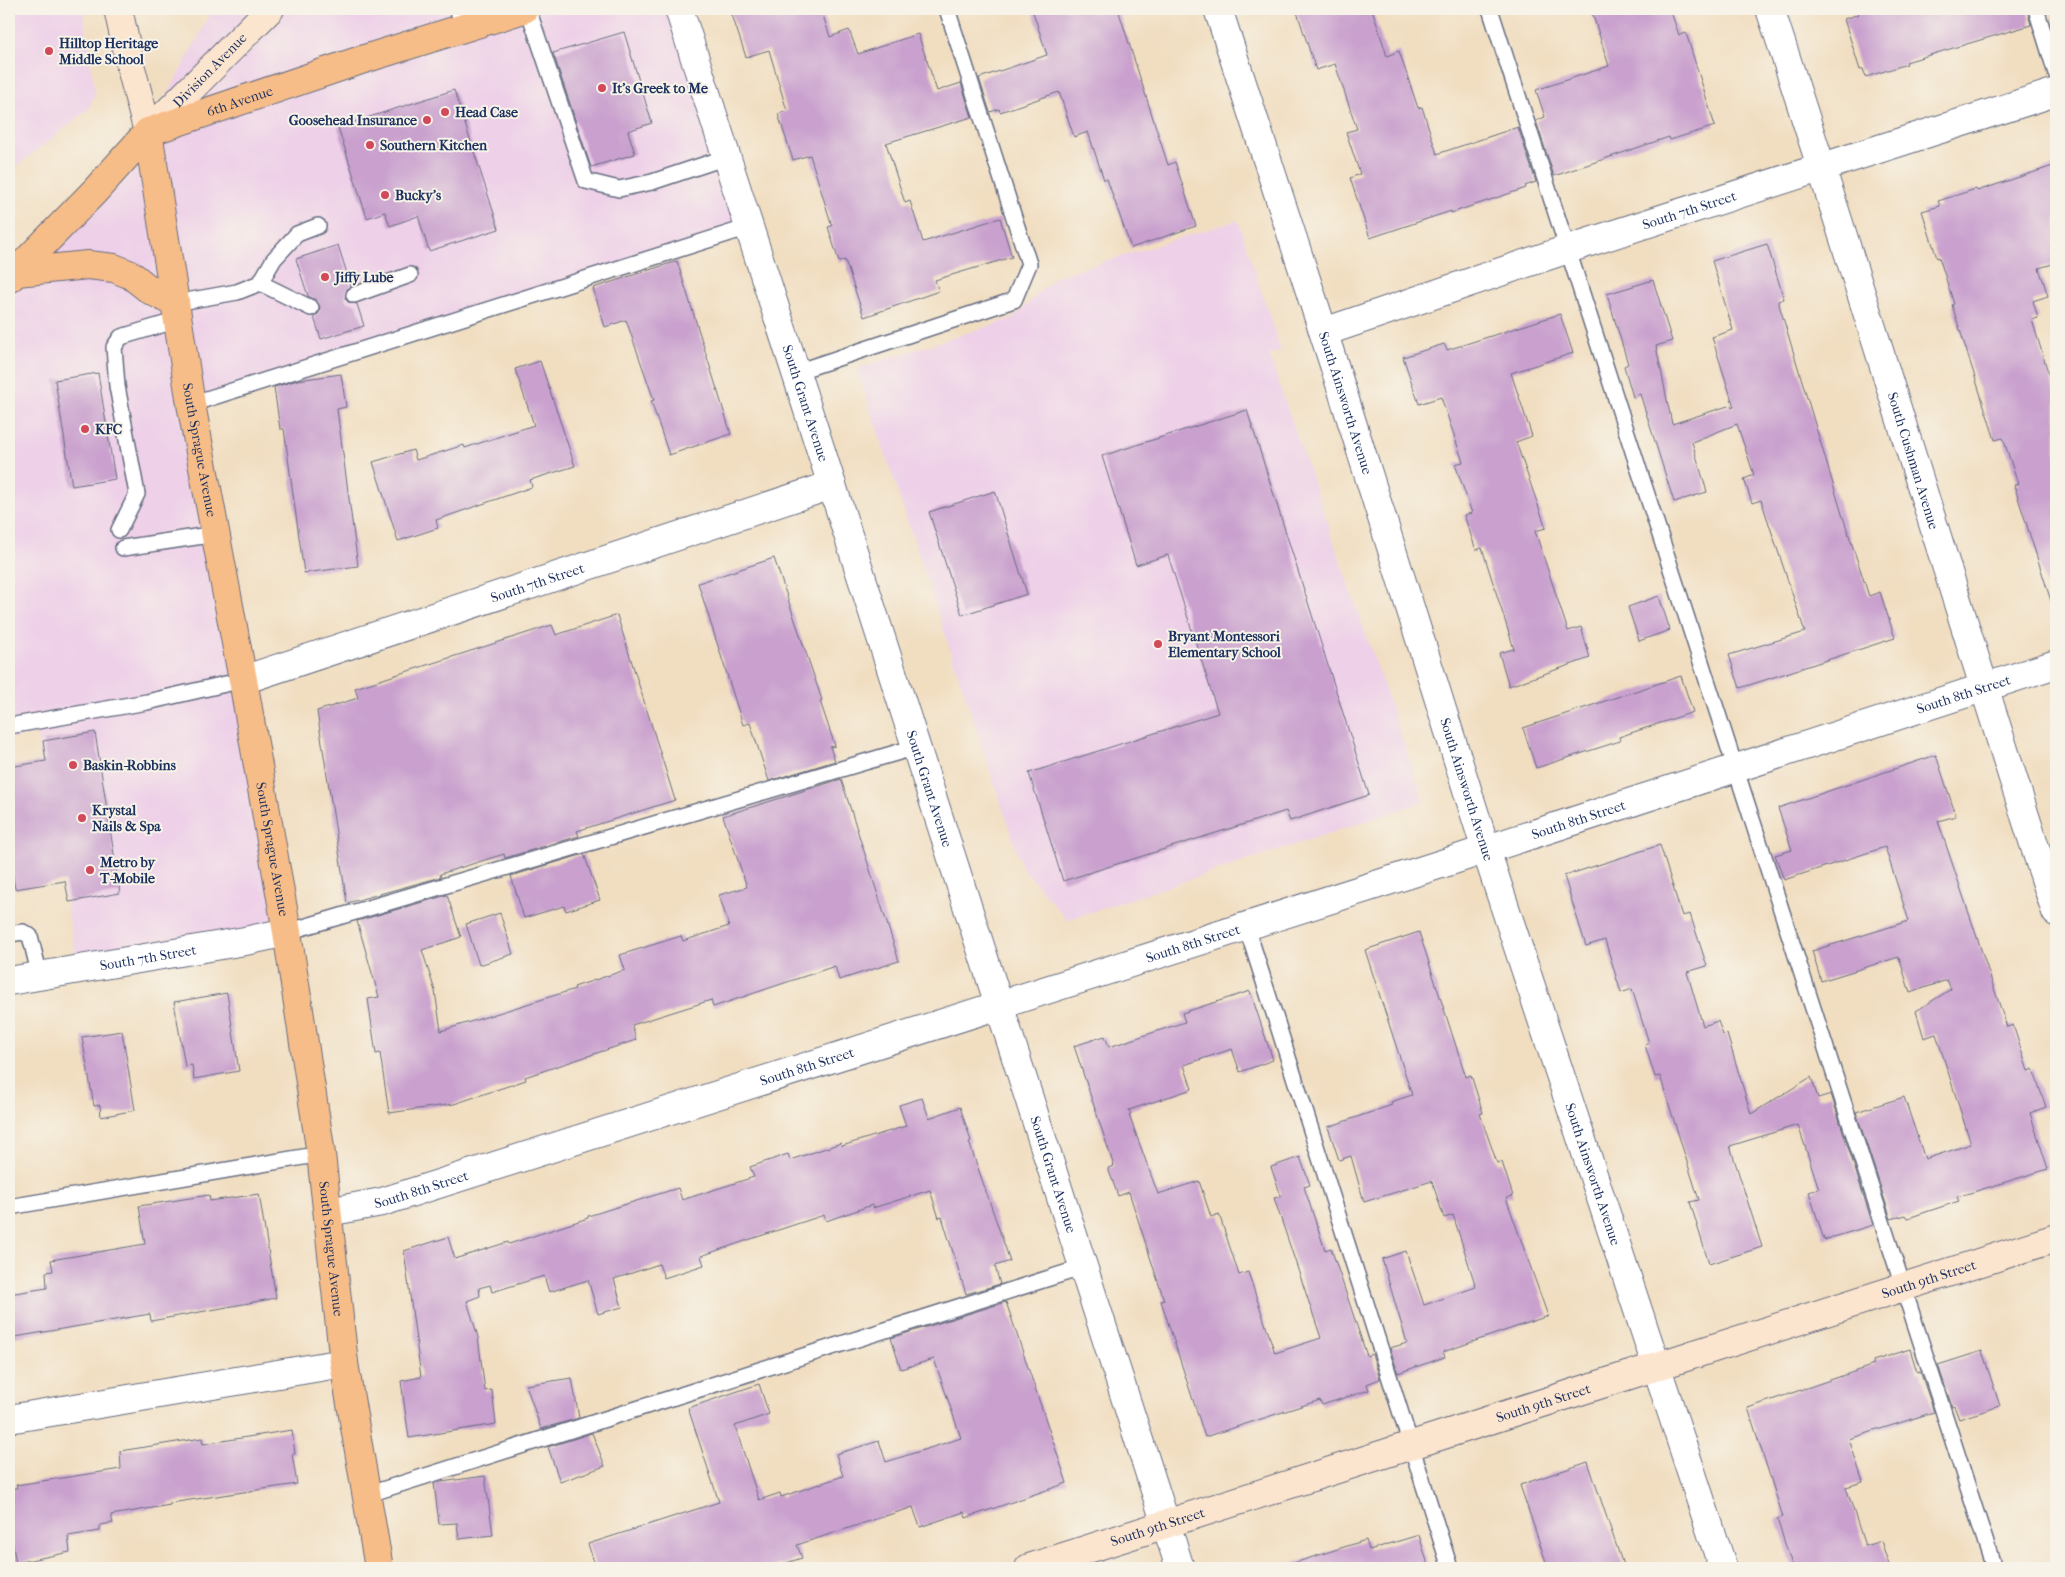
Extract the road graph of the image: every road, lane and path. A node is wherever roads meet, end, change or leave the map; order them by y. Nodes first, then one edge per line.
1 (118, 9) edge
2 (270, 9) edge
3 (524, 9) edge
4 (528, 9) edge
5 (679, 9) edge
6 (947, 9) edge
7 (1218, 9) edge
8 (1490, 9) edge
9 (1770, 9) edge
10 (2036, 9) edge
11 (460, 19) edge
12 (2056, 73) edge
13 (2056, 92) edge
14 (148, 132) junction
15 (727, 157) junction
16 (1822, 167) junction
17 (318, 226) dead end
18 (749, 226) junction
19 (1568, 249) junction
20 (410, 274) dead end
21 (13, 276) edge
22 (260, 283) junction
23 (354, 294) dead end
24 (311, 308) dead end
25 (176, 312) junction
26 (1324, 332) junction
27 (796, 372) junction
28 (191, 404) junction
29 (832, 485) junction
30 (119, 530) dead end
31 (216, 534) junction
32 (123, 548) dead end
33 (2056, 664) edge
34 (244, 680) junction
35 (1983, 688) junction
36 (9, 726) edge
37 (916, 747) junction
38 (1735, 768) junction
39 (1486, 850) junction
40 (2056, 912) edge
41 (1246, 925) junction
42 (287, 932) junction
43 (9, 934) edge
44 (40, 976) junction
45 (9, 981) edge
46 (999, 1004) junction
47 (321, 1154) junction
48 (9, 1207) edge
49 (328, 1212) junction
50 (2056, 1238) edge
51 (1084, 1267) junction
52 (1903, 1288) junction
53 (344, 1362) junction
54 (1656, 1367) junction
55 (9, 1419) edge
56 (1410, 1446) junction
57 (366, 1495) junction
58 (1166, 1524) junction
59 (379, 1568) edge
60 (1029, 1568) edge
61 (1180, 1568) edge
62 (1450, 1568) edge
63 (1722, 1568) edge
64 (1994, 1568) edge

1 - 14 street
2 - 14 street, Division Avenue
3 - 11 main road, 6th Avenue
4 - 15 lane
5 - 15 street, South Grant Avenue
6 - 27 lane
7 - 26 street, South Ainsworth Avenue
8 - 19 lane
9 - 16 street, South Cushman Avenue
10 - 12 lane
11 - 14 main road, 6th Avenue
13 - 16 street, South 7th Street
14 - 21 main road, 6th Avenue
14 - 25 main road, South Sprague Avenue
15 - 18 street, South Grant Avenue
16 - 19 street, South 7th Street
16 - 35 street, South Cushman Avenue
17 - 22 lane
18 - 27 street, South Grant Avenue
18 - 28 lane
19 - 26 street, South 7th Street
19 - 38 lane
20 - 23 lane
21 - 25 main road
22 - 24 lane
22 - 25 lane
25 - 28 main road, South Sprague Avenue
25 - 30 lane
26 - 39 street, South Ainsworth Avenue
27 - 29 street, South Grant Avenue
28 - 31 main road, South Sprague Avenue
29 - 34 street, South 7th Street
29 - 37 street, South Grant Avenue
31 - 32 lane
31 - 34 main road, South Sprague Avenue
33 - 35 street, South 8th Street
34 - 36 lane
34 - 42 main road, South Sprague Avenue
35 - 38 street, South 8th Street
35 - 40 street, South Cushman Avenue
37 - 42 lane
37 - 46 street, South Grant Avenue
38 - 39 street, South 8th Street
38 - 52 lane
39 - 41 street, South 8th Street
39 - 54 street, South Ainsworth Avenue
41 - 46 street, South 8th Street
41 - 56 lane
42 - 44 street, South 7th Street
42 - 47 main road, South Sprague Avenue
43 - 44 lane
44 - 45 street, South 7th Street
46 - 49 street, South 8th Street
46 - 51 street, South Grant Avenue
47 - 48 lane
47 - 49 main road, South Sprague Avenue
49 - 53 main road, South Sprague Avenue
50 - 52 street, South 9th Street
51 - 57 lane
51 - 58 street, South Grant Avenue
52 - 54 street, South 9th Street
52 - 64 lane
53 - 55 street
53 - 57 main road, South Sprague Avenue
54 - 56 street, South 9th Street
54 - 63 street, South Ainsworth Avenue
56 - 58 street, South 9th Street
56 - 62 lane
57 - 59 main road, South Sprague Avenue
58 - 60 street, South 9th Street
58 - 61 street, South Grant Avenue

